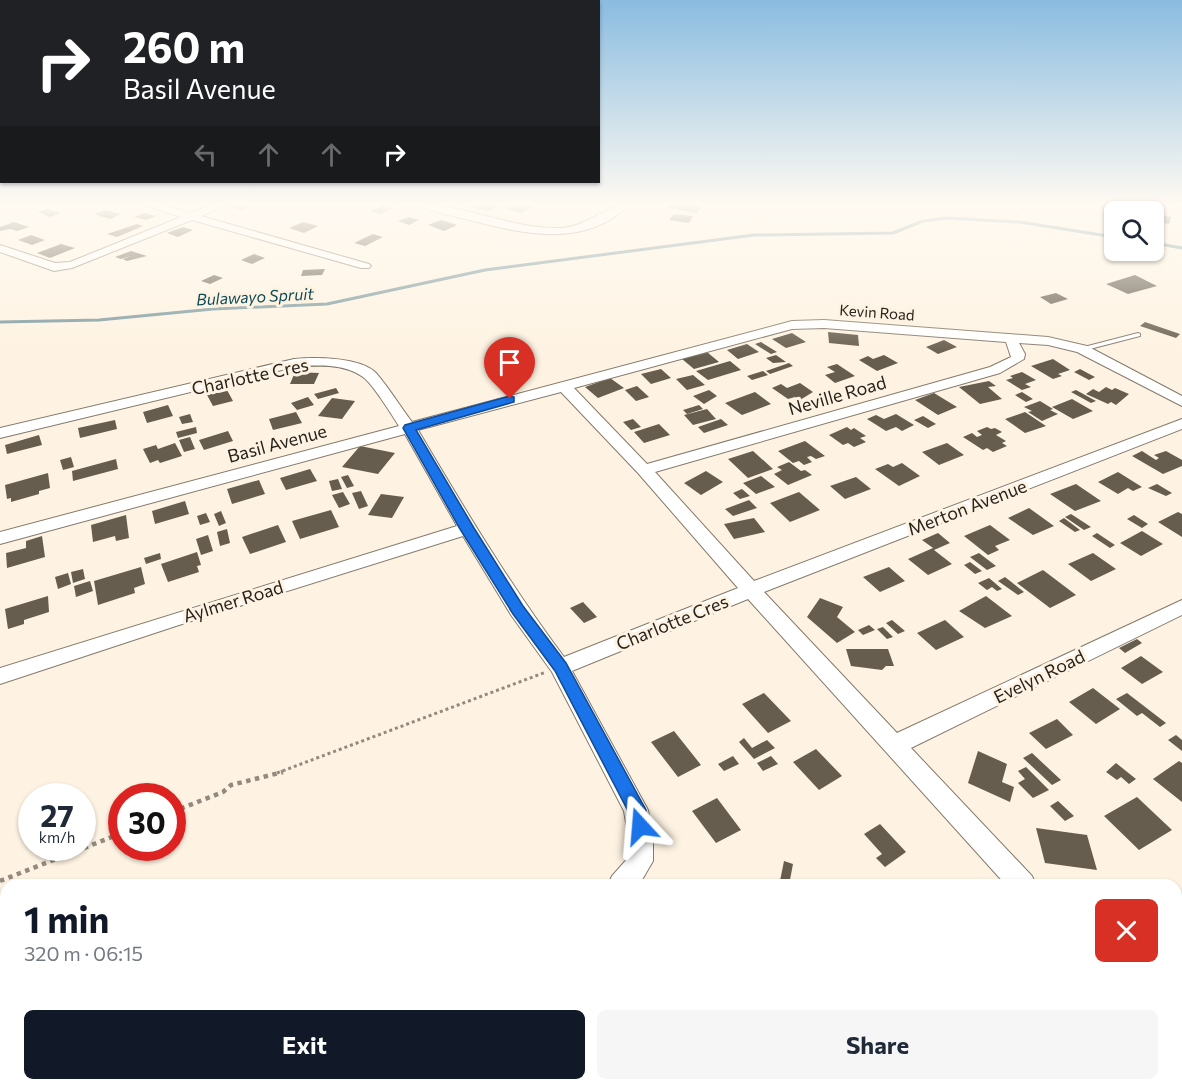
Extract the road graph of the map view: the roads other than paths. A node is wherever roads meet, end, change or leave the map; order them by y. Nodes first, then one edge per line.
1 (22, 256) edge
2 (91, 256) edge
3 (329, 256) edge
4 (365, 266) dead end
5 (1138, 335) dead end
6 (1011, 339) junction
7 (1082, 349) junction
8 (564, 386) junction
9 (1182, 402) edge
10 (1182, 424) edge
11 (409, 428) junction
12 (0, 433) edge
13 (644, 470) junction
14 (467, 529) junction
15 (0, 538) edge
16 (751, 590) junction
17 (1182, 607) edge
18 (560, 667) junction
19 (0, 676) edge
20 (896, 745) junction
21 (627, 879) edge
22 (1018, 879) edge

1 - 2 street
3 - 4 street
5 - 7 lane
6 - 7 street, Kevin Road
6 - 8 street, Kevin Road
6 - 13 street, Neville Road
7 - 9 street, Kevin Road
8 - 11 street, Basil Avenue
8 - 13 street
10 - 16 street, Merton Avenue
11 - 12 street, Charlotte Cres
11 - 14 street, Charlotte Cres
11 - 15 street, Basil Avenue
13 - 16 street
14 - 18 street, Charlotte Cres
14 - 19 street, Aylmer Road
16 - 18 street, Charlotte Cres
16 - 20 street
17 - 20 street, Evelyn Road
18 - 21 street, Charlotte Cres
20 - 22 street

